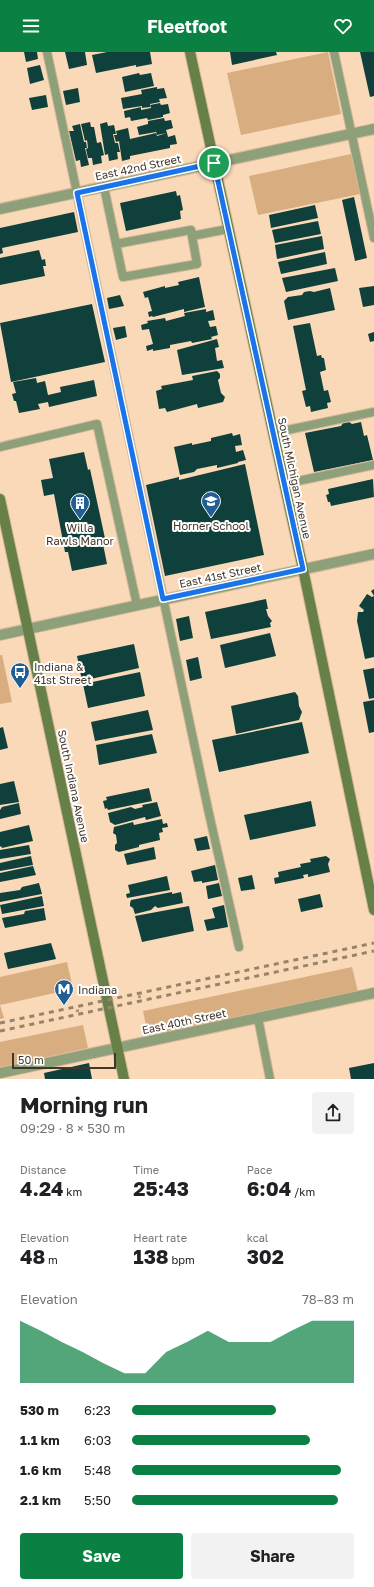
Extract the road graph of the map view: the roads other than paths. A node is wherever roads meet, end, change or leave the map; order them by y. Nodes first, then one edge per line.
1 (47, 52) edge
2 (190, 52) edge
3 (334, 52) edge
4 (374, 129) edge
5 (352, 134) junction
6 (214, 163) junction
7 (104, 187) junction
8 (77, 193) junction
9 (0, 209) edge
10 (228, 228) junction
11 (192, 236) junction
12 (374, 238) edge
13 (116, 244) junction
14 (374, 412) edge
15 (273, 433) junction
16 (0, 447) edge
17 (374, 465) edge
18 (284, 484) junction
19 (0, 499) edge
20 (374, 554) edge
21 (303, 569) junction
22 (163, 599) junction
23 (137, 605) junction
24 (28, 629) junction
25 (0, 635) edge
26 (374, 910) edge
27 (239, 947) dead end
28 (374, 993) edge
29 (258, 1018) junction
30 (117, 1048) junction
31 (0, 1073) edge
32 (124, 1079) edge
33 (270, 1079) edge

1 - 8 lane
2 - 6 street, South Michigan Avenue
3 - 5 lane
4 - 5 street, East 42nd Street
5 - 6 street, East 42nd Street
5 - 12 lane
6 - 7 street, East 42nd Street
6 - 10 street, South Michigan Avenue
7 - 8 street, East 42nd Street
7 - 13 lane
8 - 9 street, East 42nd Street
8 - 22 lane
10 - 11 lane
10 - 15 street, South Michigan Avenue
11 - 13 lane
11 - 13 lane
14 - 15 lane
15 - 18 street, South Michigan Avenue
16 - 23 lane
17 - 18 lane
18 - 21 street, South Michigan Avenue
19 - 24 street, South Indiana Avenue
20 - 21 street, East 41st Street
21 - 22 street, East 41st Street
21 - 26 street, South Michigan Avenue
22 - 23 street, East 41st Street
22 - 27 lane
23 - 24 street, East 41st Street
24 - 25 street, East 41st Street
24 - 30 street, South Indiana Avenue
28 - 29 street, East 40th Street
29 - 30 street, East 40th Street
29 - 33 lane
30 - 31 street, East 40th Street
30 - 32 street, South Indiana Avenue

